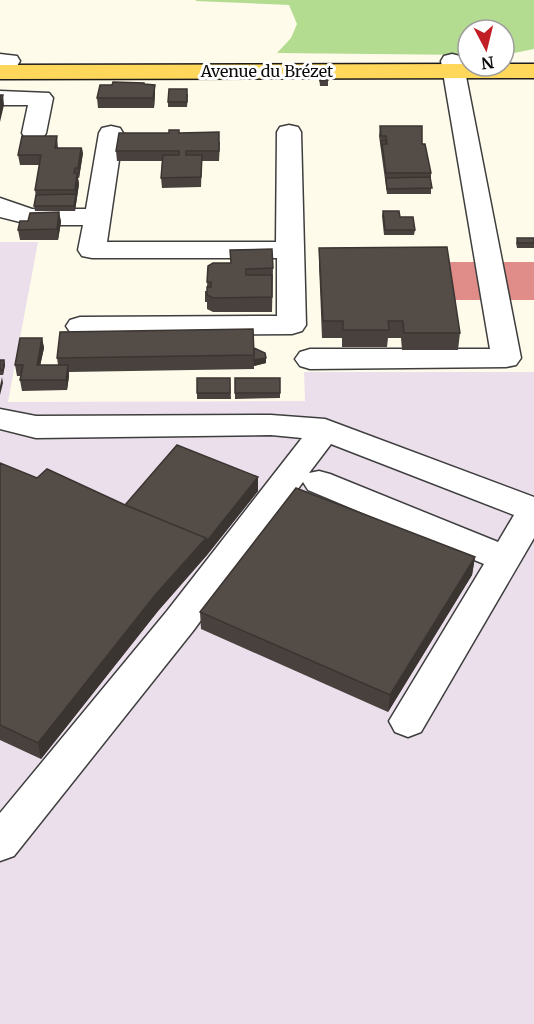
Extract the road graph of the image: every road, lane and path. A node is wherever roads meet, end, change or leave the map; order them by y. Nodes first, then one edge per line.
1 (516, 61) edge
2 (534, 61) edge
3 (2, 64) edge
4 (456, 65) edge
5 (516, 70) edge
6 (534, 71) edge
7 (460, 78) edge
8 (0, 98) edge
9 (289, 132) dead end
10 (34, 133) edge
11 (111, 133) dead end
12 (0, 206) edge
13 (97, 217) junction
14 (290, 249) junction
15 (80, 326) dead end
16 (310, 359) dead end
17 (0, 419) edge
18 (325, 430) junction
19 (319, 482) dead end
20 (534, 510) edge
21 (504, 558) junction
22 (408, 721) dead end
23 (0, 843) edge

1 - 2 main road
3 - 4 main road, Avenue du Brézet
5 - 6 main road, Avenue du Brézet
7 - 16 lane
8 - 10 lane
9 - 14 lane
11 - 13 lane
12 - 13 lane
13 - 14 lane
14 - 15 lane
17 - 18 lane
18 - 20 lane
18 - 23 lane
19 - 21 lane
20 - 21 lane
21 - 22 lane

